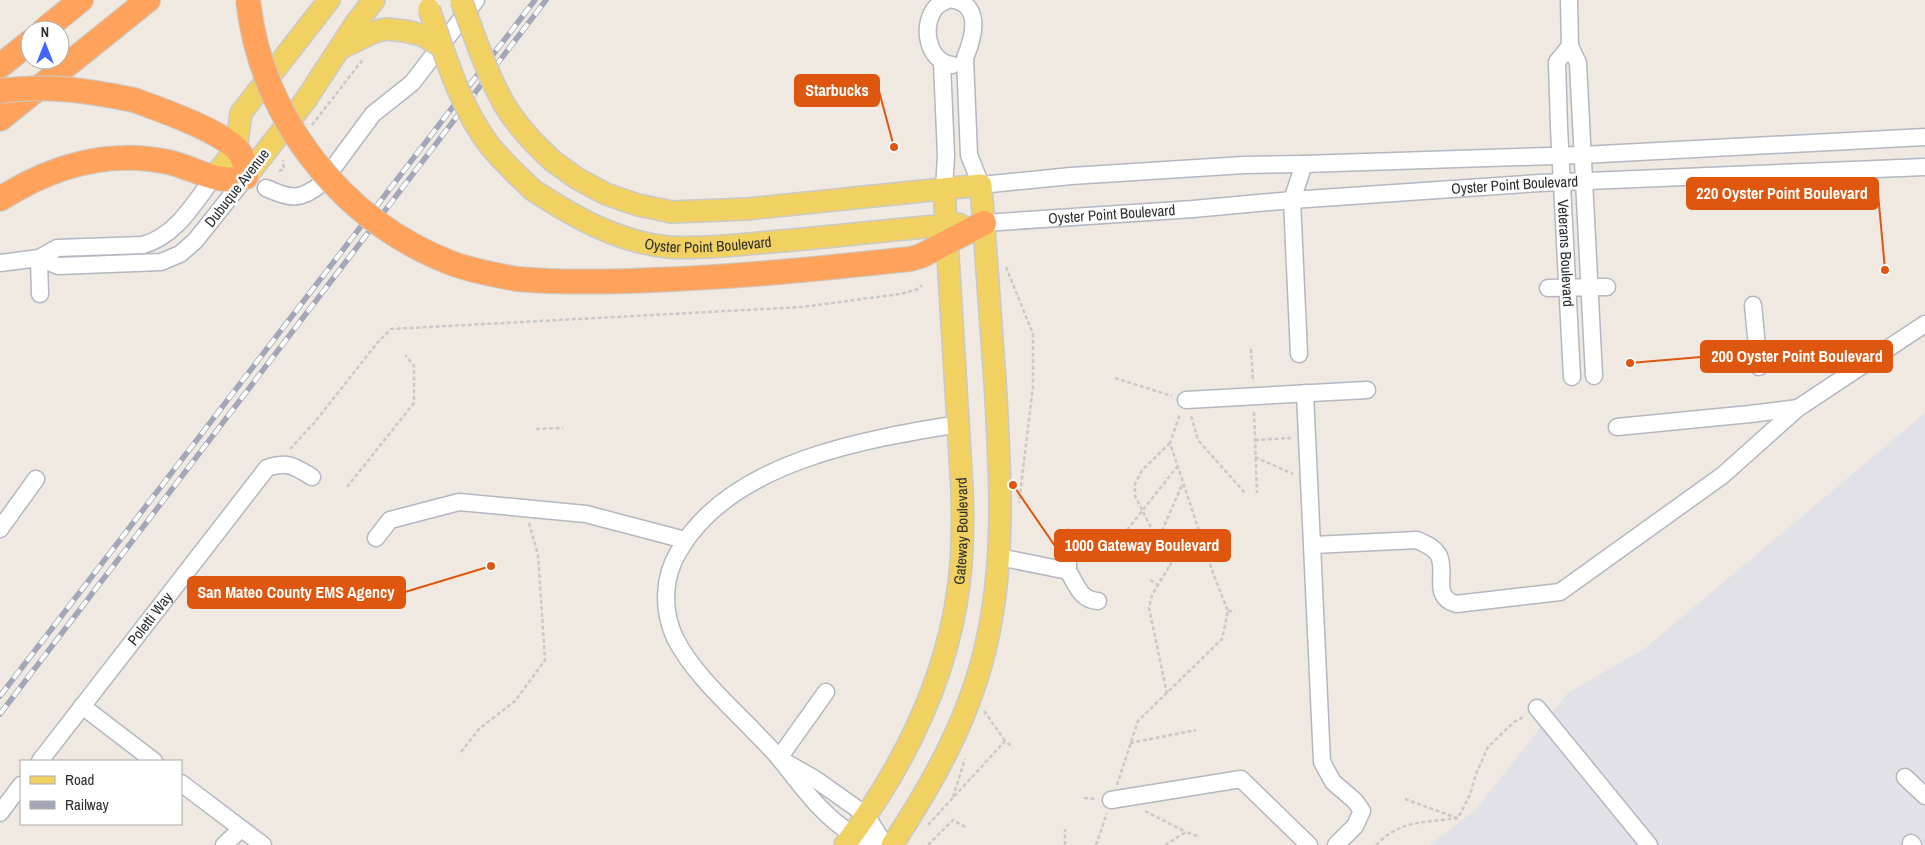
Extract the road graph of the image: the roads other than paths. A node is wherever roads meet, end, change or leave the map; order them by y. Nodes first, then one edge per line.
1 (82, 0) edge
2 (148, 0) edge
3 (248, 0) edge
4 (329, 0) edge
5 (374, 0) edge
6 (461, 0) edge
7 (476, 0) edge
8 (954, 0) edge
9 (1569, 0) edge
10 (936, 2) edge
11 (427, 4) edge
12 (57, 20) edge
13 (1570, 46) junction
14 (442, 47) junction
15 (341, 48) junction
16 (20, 50) edge
17 (965, 58) junction
18 (942, 63) junction
19 (0, 66) edge
20 (0, 90) edge
21 (0, 119) edge
22 (1925, 137) edge
23 (236, 148) junction
24 (1582, 155) junction
25 (1561, 156) junction
26 (1304, 164) junction
27 (1925, 167) edge
28 (214, 177) junction
29 (1584, 182) junction
30 (256, 183) junction
31 (1563, 183) junction
32 (981, 186) junction
33 (944, 189) junction
34 (0, 199) edge
35 (1292, 200) junction
36 (984, 223) junction
37 (947, 233) junction
38 (38, 258) junction
39 (0, 263) edge
40 (1607, 287) dead end
41 (1548, 288) dead end
42 (1568, 288) junction
43 (1589, 288) junction
44 (40, 294) dead end
45 (1753, 305) dead end
46 (1925, 324) edge
47 (1298, 354) dead end
48 (1759, 367) dead end
49 (1594, 376) dead end
50 (1572, 377) dead end
51 (1367, 390) dead end
52 (1305, 393) junction
53 (1186, 400) road end
54 (1798, 408) junction
55 (959, 424) junction
56 (1616, 427) dead end
57 (312, 477) dead end
58 (36, 479) dead end
59 (0, 529) edge
60 (376, 538) dead end
61 (1068, 538) dead end
62 (685, 540) junction
63 (1313, 545) junction
64 (1000, 556) junction
65 (1068, 571) junction
66 (1093, 597) dead end
67 (826, 692) dead end
68 (82, 706) junction
69 (1537, 708) road end
70 (779, 758) junction
71 (41, 760) edge
72 (153, 760) edge
73 (1905, 777) dead end
74 (182, 784) edge
75 (20, 786) edge
76 (1925, 796) edge
77 (1116, 799) road end
78 (0, 813) edge
79 (866, 815) junction
80 (242, 829) junction
81 (848, 840) edge
82 (224, 845) edge
83 (262, 845) edge
84 (876, 845) edge
85 (885, 845) edge
86 (892, 845) edge
87 (1309, 845) edge
88 (1336, 845) edge
89 (1649, 845) edge

1 - 12 highway
2 - 21 highway
3 - 37 highway, bridge
4 - 23 main road, Dubuque Avenue
5 - 15 main road, Dubuque Avenue
6 - 33 main road, Oyster Point Boulevard, bridge
7 - 30 street
8 - 17 street
9 - 13 street, Veterans Boulevard
10 - 18 street
11 - 14 main road, Oyster Point Boulevard, bridge
13 - 24 street, Veterans Boulevard
13 - 25 street, Veterans Boulevard
14 - 15 main road, bridge
14 - 37 main road, Oyster Point Boulevard, bridge
15 - 30 main road, Dubuque Avenue
16 - 19 highway
17 - 18 street
17 - 32 street
18 - 33 street
20 - 23 highway, bridge
22 - 24 street, Oyster Point Boulevard
23 - 28 main road, Dubuque Avenue
23 - 30 highway
24 - 25 street, Oyster Point Boulevard
24 - 29 street, Veterans Boulevard
25 - 26 street, Oyster Point Boulevard
25 - 31 street, Veterans Boulevard
26 - 32 street, Oyster Point Boulevard
26 - 35 street
27 - 29 street, Oyster Point Boulevard
28 - 30 highway
28 - 34 highway
28 - 38 street, Dubuque Avenue
29 - 31 street, Oyster Point Boulevard
29 - 43 street, Veterans Boulevard
30 - 38 street, Dubuque Avenue
31 - 35 street, Oyster Point Boulevard
31 - 42 street, Veterans Boulevard
32 - 33 main road, Oyster Point Boulevard
32 - 36 main road
33 - 37 main road, Gateway Boulevard
35 - 36 street, Oyster Point Boulevard
35 - 47 street
36 - 37 highway
36 - 64 main road
37 - 55 main road, Gateway Boulevard
38 - 39 street, Dubuque Avenue
38 - 44 street
40 - 43 street
41 - 42 street
42 - 43 street
42 - 50 street, Veterans Boulevard
43 - 49 street, Veterans Boulevard
45 - 48 street
46 - 54 street
51 - 52 street
52 - 53 street
52 - 63 street
54 - 56 street
54 - 63 street
55 - 62 street
55 - 79 main road, Gateway Boulevard
57 - 68 street, Poletti Way
58 - 59 street
60 - 62 street
61 - 65 street
62 - 70 street
63 - 88 street
64 - 65 street
64 - 86 main road
65 - 66 street
67 - 70 street
68 - 71 street, Poletti Way
68 - 72 street
69 - 89 street
70 - 79 street
70 - 81 street
73 - 76 street
74 - 80 street
75 - 78 street
77 - 87 street
79 - 81 main road, Gateway Boulevard
79 - 85 street
80 - 82 street
80 - 83 street
81 - 84 street

